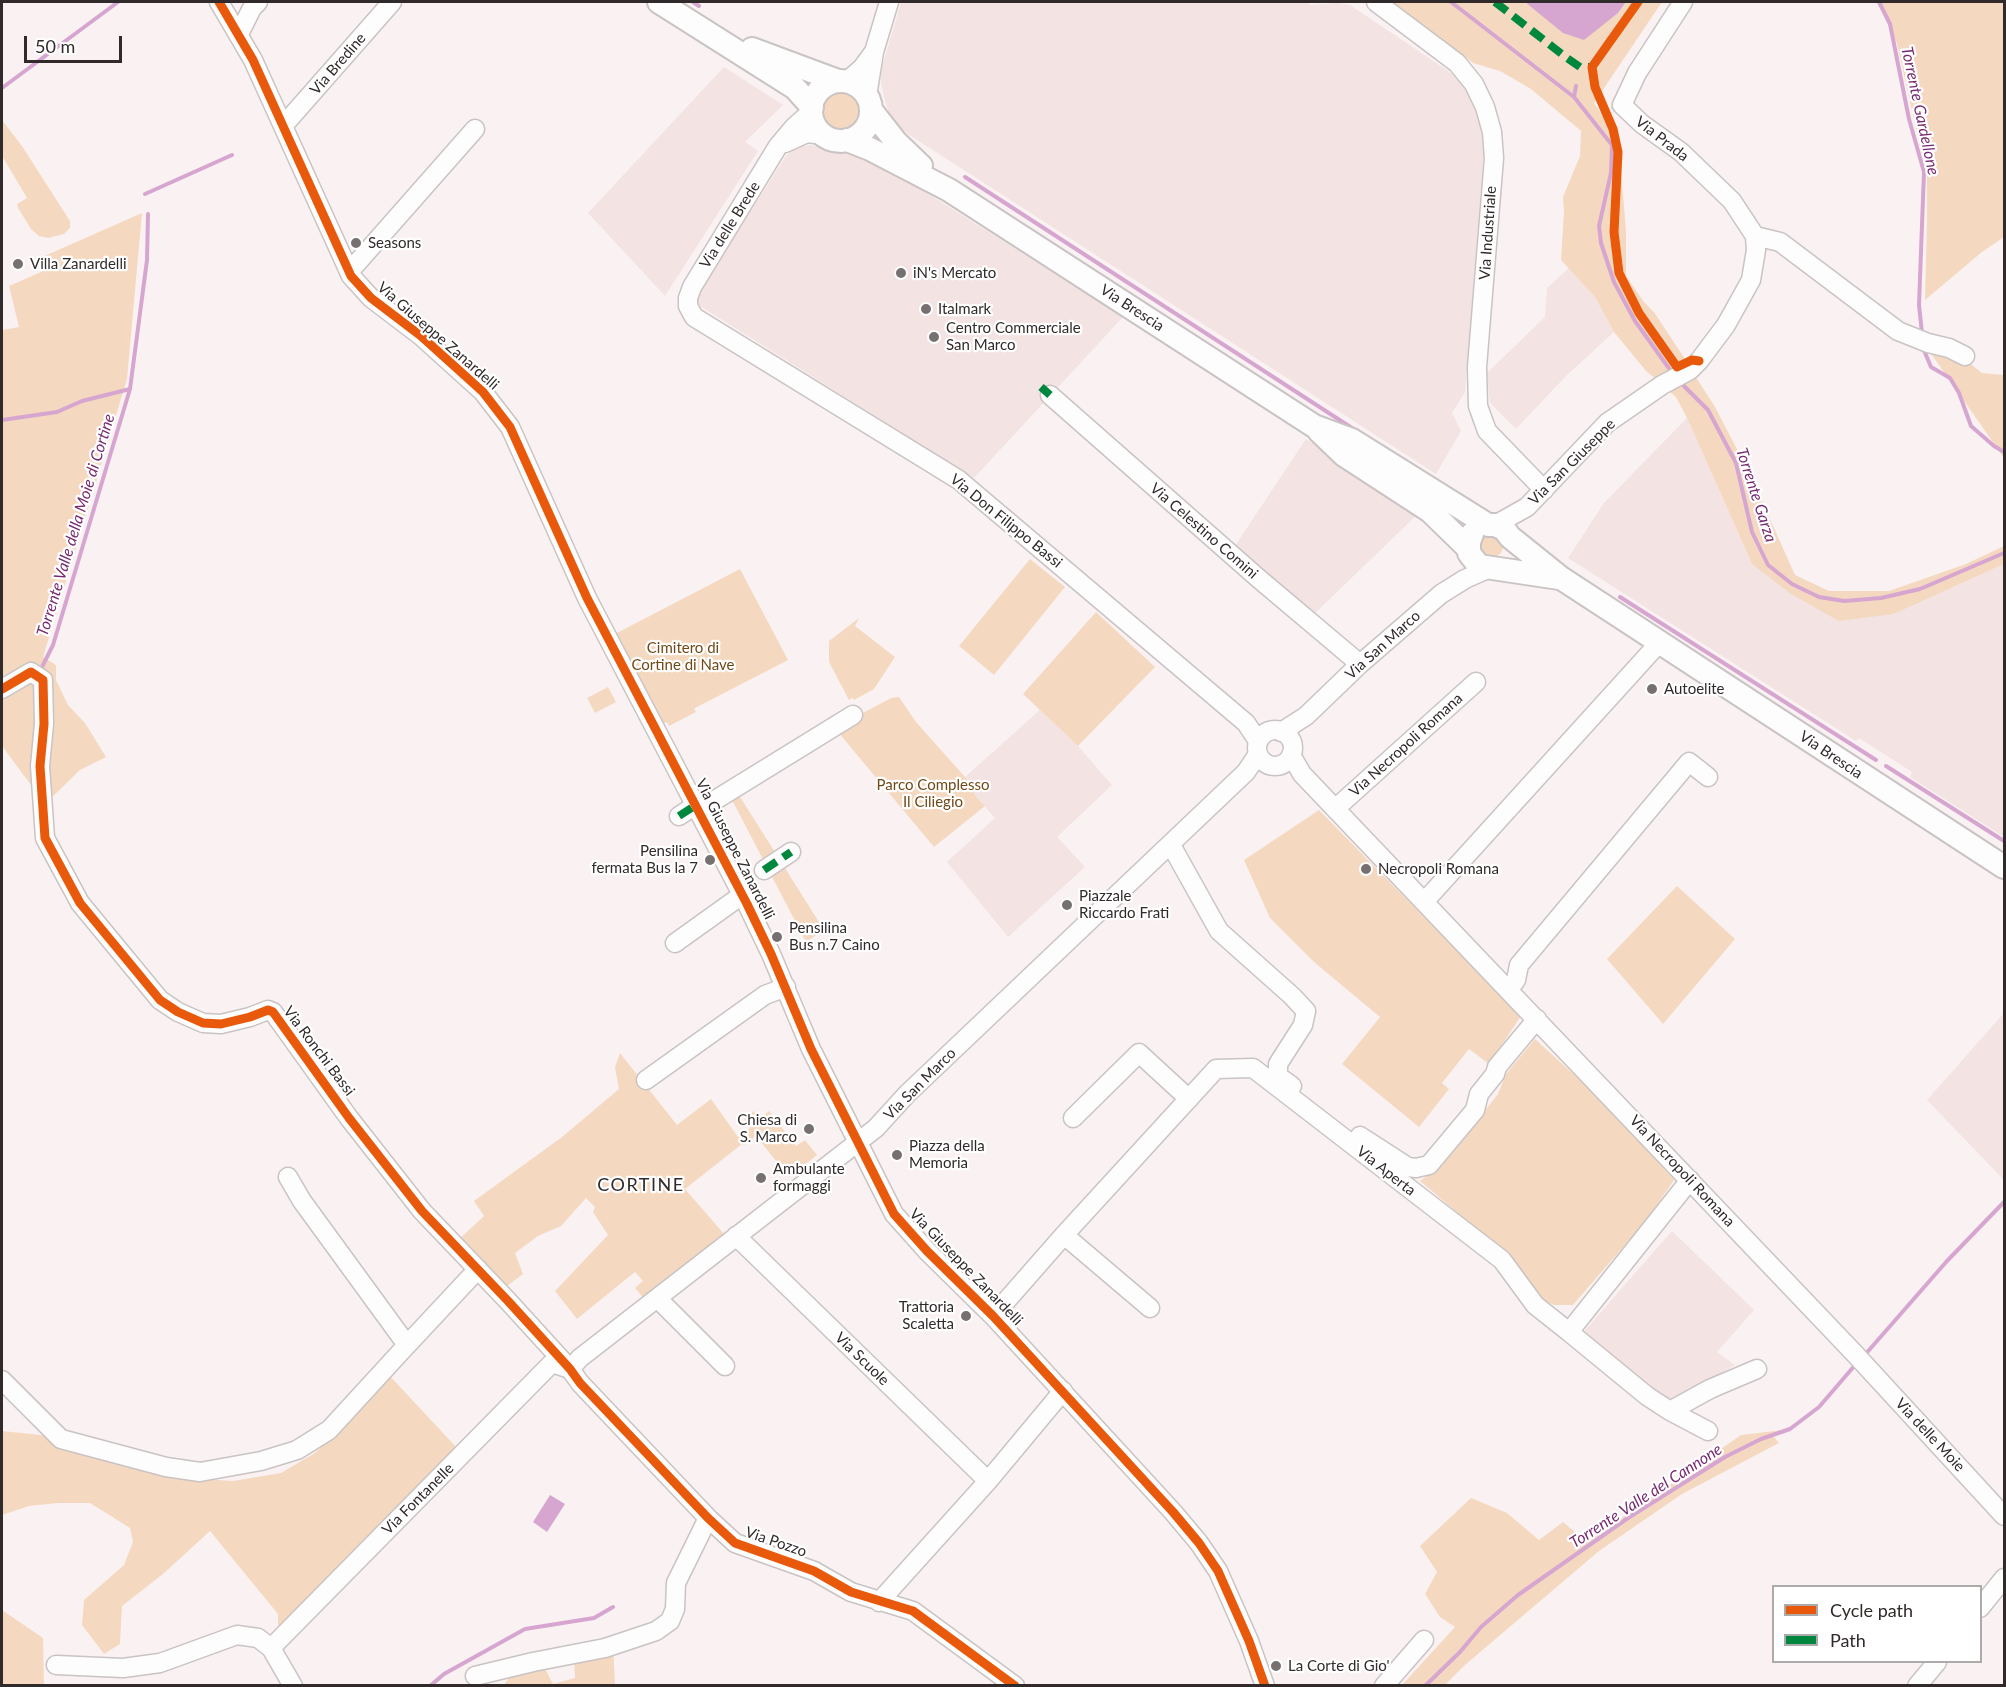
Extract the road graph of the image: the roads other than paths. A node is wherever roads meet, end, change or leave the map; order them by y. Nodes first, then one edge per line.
1 (392, 2) edge
2 (659, 2) edge
3 (889, 2) edge
4 (1376, 2) edge
5 (1683, 2) edge
6 (255, 5) edge
7 (223, 7) edge
8 (239, 34) junction
9 (711, 35) junction
10 (874, 52) junction
11 (842, 81) junction
12 (869, 103) junction
13 (812, 109) junction
14 (284, 126) junction
15 (475, 129) dead end
16 (824, 135) junction
17 (847, 140) junction
18 (778, 146) junction
19 (949, 190) junction
20 (1755, 236) junction
21 (349, 272) junction
22 (688, 306) joint
23 (1965, 356) dead end
24 (1050, 395) dead end
25 (1314, 426) junction
26 (1544, 490) junction
27 (1503, 527) junction
28 (1469, 549) junction
29 (1493, 568) junction
30 (1561, 578) junction
31 (1465, 579) junction
32 (1659, 643) junction
33 (1360, 664) junction
34 (1476, 682) dead end
35 (2, 689) edge
36 (853, 715) dead end
37 (1274, 748) junction
38 (1708, 777) dead end
39 (697, 807) junction
40 (1336, 808) junction
41 (679, 816) dead end
42 (1171, 845) junction
43 (791, 852) dead end
44 (2004, 867) edge
45 (764, 870) dead end
46 (742, 895) junction
47 (1424, 902) junction
48 (675, 944) dead end
49 (1520, 966) junction
50 (1496, 976) junction
51 (786, 987) junction
52 (1509, 989) junction
53 (1537, 1019) junction
54 (646, 1080) dead end
55 (1189, 1099) junction
56 (1073, 1118) dead end
57 (858, 1144) junction
58 (288, 1177) dead end
59 (1690, 1180) junction
60 (1064, 1235) junction
61 (736, 1236) junction
62 (478, 1269) junction
63 (657, 1298) junction
64 (1150, 1308) dead end
65 (993, 1316) junction
66 (1569, 1332) junction
67 (407, 1345) junction
68 (1860, 1359) joint
69 (725, 1366) dead end
70 (570, 1369) junction
71 (1757, 1369) dead end
72 (2, 1380) edge
73 (1063, 1391) junction
74 (1670, 1411) junction
75 (1708, 1431) dead end
76 (988, 1481) junction
77 (2004, 1516) edge
78 (708, 1518) junction
79 (2004, 1578) edge
80 (879, 1602) junction
81 (1982, 1606) edge
82 (1424, 1640) dead end
83 (271, 1648) junction
84 (1936, 1663) edge
85 (56, 1665) dead end
86 (475, 1676) dead end
87 (293, 1686) edge
88 (1015, 1686) edge
89 (1265, 1686) edge
90 (1384, 1686) edge
91 (1917, 1686) edge

1 - 14 street, Via Bredine
2 - 9 main road, Via Brescia
3 - 10 street
4 - 26 street, Via Industriale
5 - 20 street, Via Prada
6 - 7 street
6 - 8 street
7 - 8 street, Via Giuseppe Zanardelli
8 - 14 street, Via Giuseppe Zanardelli
9 - 11 main road, Via Brescia
9 - 13 main road, Via Brescia
10 - 11 street
10 - 12 street
11 - 12 main road, Via Brescia
11 - 13 main road
12 - 17 main road
12 - 19 main road, Via Brescia
13 - 16 main road, Via Brescia
13 - 18 street, Via delle Brede
14 - 21 street, Via Giuseppe Zanardelli
15 - 21 street
16 - 17 main road, Via Brescia
16 - 18 street
17 - 19 main road, Via Brescia
18 - 22 street, Via delle Brede
19 - 25 main road, Via Brescia
20 - 23 street
20 - 26 street, Via San Giuseppe
21 - 39 street, Via Giuseppe Zanardelli
22 - 37 street, Via Don Filippo Bassi
24 - 33 street, Via Celestino Comini
25 - 27 main road, Via Brescia
25 - 28 main road, Via Brescia
26 - 27 street, Via San Giuseppe
27 - 28 main road
27 - 29 main road
27 - 30 main road, Via Brescia
28 - 29 main road, Via Brescia
28 - 31 street
29 - 30 main road, Via Brescia
29 - 31 street, Via San Marco
30 - 32 main road, Via Brescia
31 - 33 street, Via San Marco
32 - 44 main road, Via Brescia
32 - 47 street
33 - 37 street, Via San Marco
34 - 40 street, Via Necropoli Romana
35 - 62 street, Via Ronchi Bassi
36 - 39 street
37 - 40 street, Via Necropoli Romana
37 - 42 street, Via San Marco
38 - 49 street
39 - 41 street
39 - 46 street, Via Giuseppe Zanardelli
40 - 47 street, Via Necropoli Romana
42 - 53 street, Via Aperta
42 - 57 street, Via San Marco
43 - 45 street
46 - 48 street, Via Giuseppe Zanardelli
46 - 51 street, Via Giuseppe Zanardelli
47 - 50 street, Via Necropoli Romana
49 - 50 street
49 - 52 street
50 - 52 street, Via Necropoli Romana
51 - 54 street
51 - 57 street, Via Giuseppe Zanardelli
52 - 53 street, Via Necropoli Romana
53 - 59 street, Via Necropoli Romana
55 - 56 street
55 - 60 street, Via Aperta
55 - 66 street, Via Aperta
57 - 61 street, Via San Marco
57 - 65 street, Via Giuseppe Zanardelli
58 - 67 street
59 - 66 street
59 - 68 street, Via Necropoli Romana
60 - 64 street
60 - 65 street, Via Aperta
61 - 63 street, Via San Marco
61 - 76 street, Via Scuole
62 - 67 street
62 - 70 street, Via Ronchi Bassi
63 - 69 street
63 - 70 street, Via San Marco
65 - 73 street, Via Giuseppe Zanardelli
66 - 74 street, Via Aperta
67 - 72 street
68 - 77 street, Via delle Moie
70 - 78 street, Via Pozzo
70 - 83 street, Via Fontanelle
71 - 74 street
73 - 76 street
73 - 89 street, Via Giuseppe Zanardelli
74 - 75 street, Via Aperta
76 - 80 street
78 - 80 street, Via Pozzo
78 - 86 street
79 - 81 street
80 - 88 street, Via Pozzo
82 - 90 street
83 - 85 street
83 - 87 street
84 - 91 street

